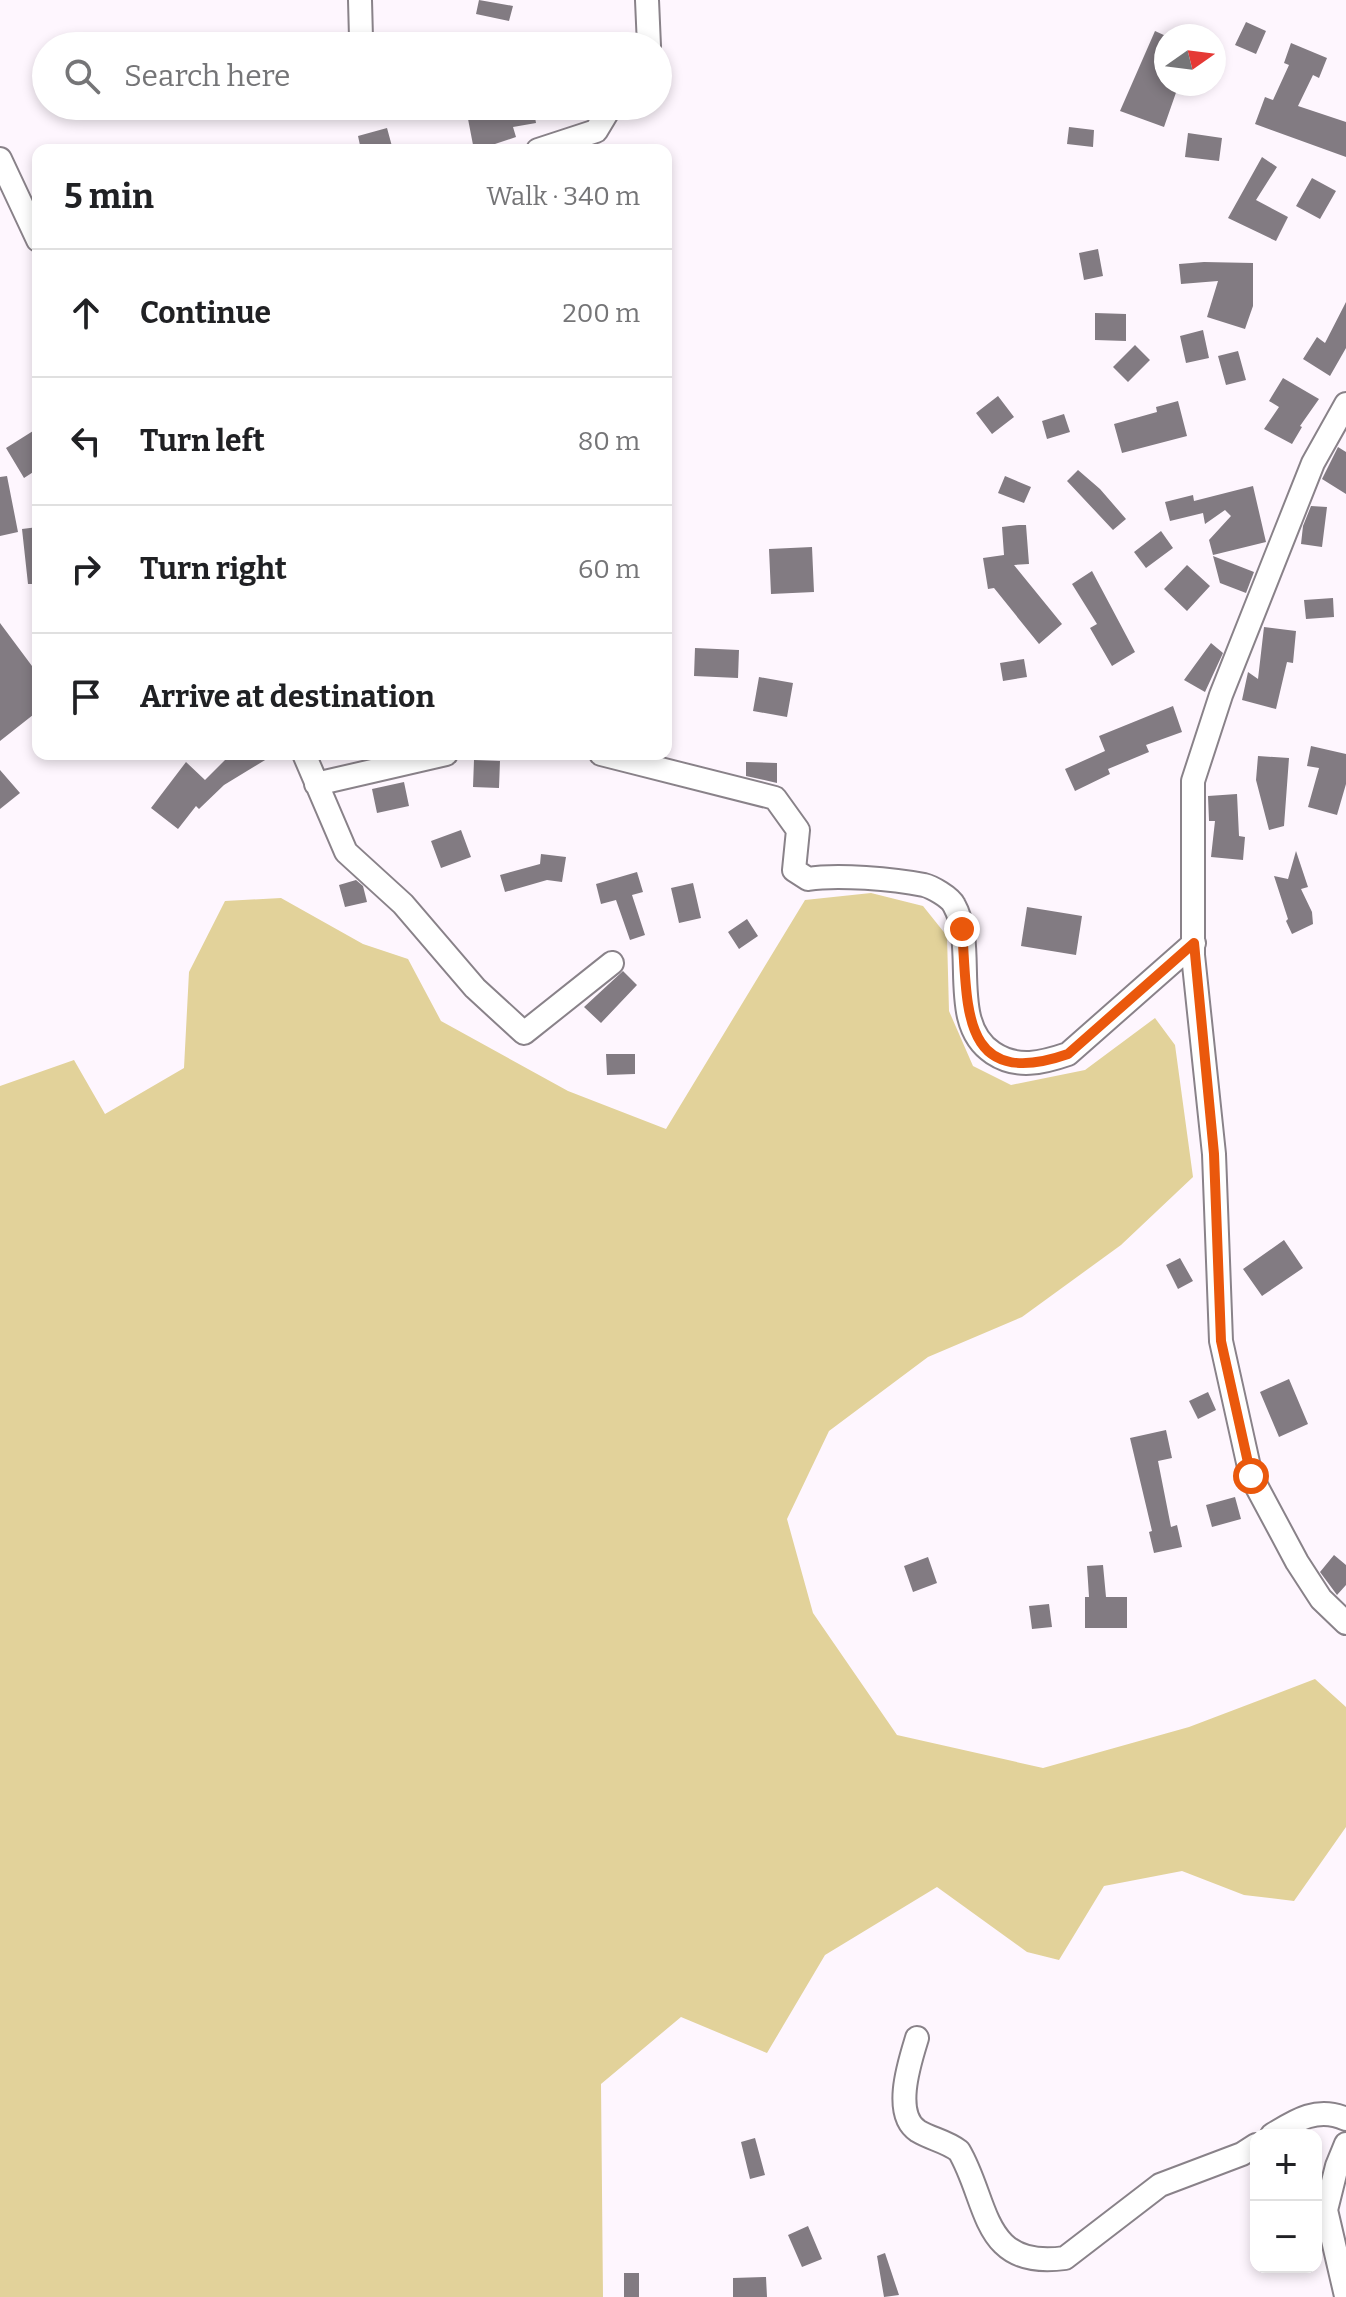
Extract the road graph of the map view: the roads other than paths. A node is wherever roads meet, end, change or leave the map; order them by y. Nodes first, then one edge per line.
1 (360, 0) edge
2 (647, 0) edge
3 (361, 32) edge
4 (648, 32) edge
5 (603, 120) edge
6 (556, 144) edge
7 (0, 159) edge
8 (32, 227) edge
9 (1346, 404) edge
10 (306, 760) edge
11 (420, 760) edge
12 (625, 760) edge
13 (316, 784) junction
14 (1194, 943) junction
15 (612, 963) dead end
16 (1346, 1623) edge
17 (917, 2038) dead end
18 (1346, 2119) edge
19 (1282, 2129) edge
20 (1346, 2144) edge
21 (1250, 2149) edge
22 (1346, 2296) edge

1 - 3 street
2 - 4 street
5 - 6 street
7 - 8 street
9 - 14 street
10 - 13 street
11 - 13 street
12 - 14 street
13 - 15 street
14 - 16 street
17 - 21 street
18 - 19 street
20 - 22 street

